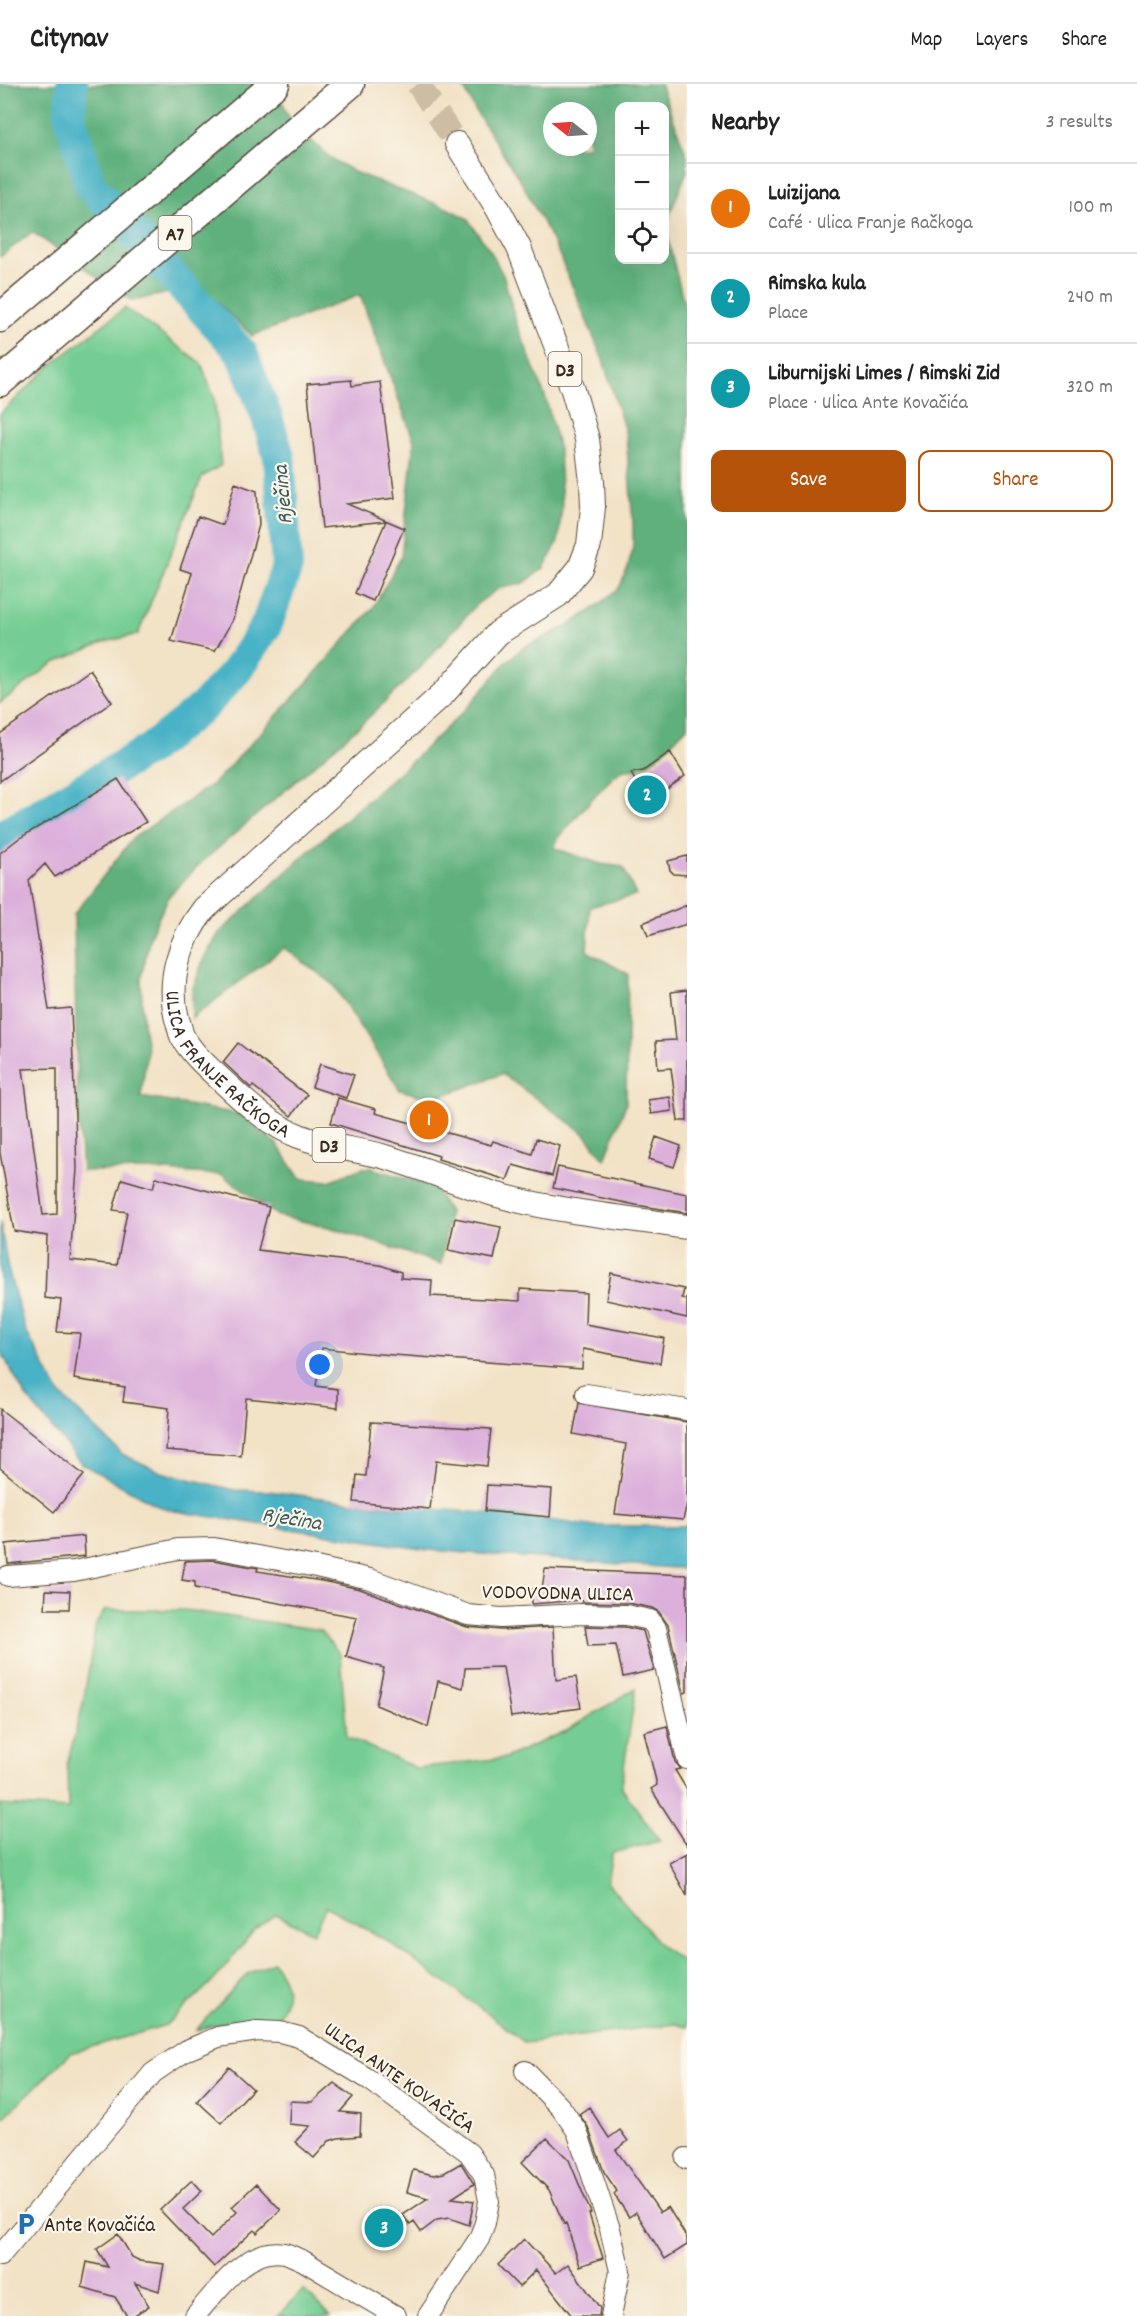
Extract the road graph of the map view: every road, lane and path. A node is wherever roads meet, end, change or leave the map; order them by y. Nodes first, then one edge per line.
1 (275, 84) edge
2 (350, 84) edge
3 (457, 144) tunnel mouth
4 (0, 318) edge
5 (0, 382) edge
6 (687, 1227) edge
7 (586, 1395) dead end
8 (687, 1410) edge
9 (8, 1576) dead end
10 (687, 1759) edge
11 (525, 2071) dead end
12 (0, 2256) edge
13 (195, 2316) edge
14 (396, 2316) edge
15 (428, 2316) edge
16 (611, 2316) edge

1 - 4 highway, A7
2 - 5 highway, A7
3 - 6 main road, ULICA FRANJE RAČKOGA / D3
7 - 8 street
9 - 10 street, VODOVODNA ULICA
11 - 16 street
12 - 15 street, ULICA ANTE KOVAČIĆA
13 - 14 street

